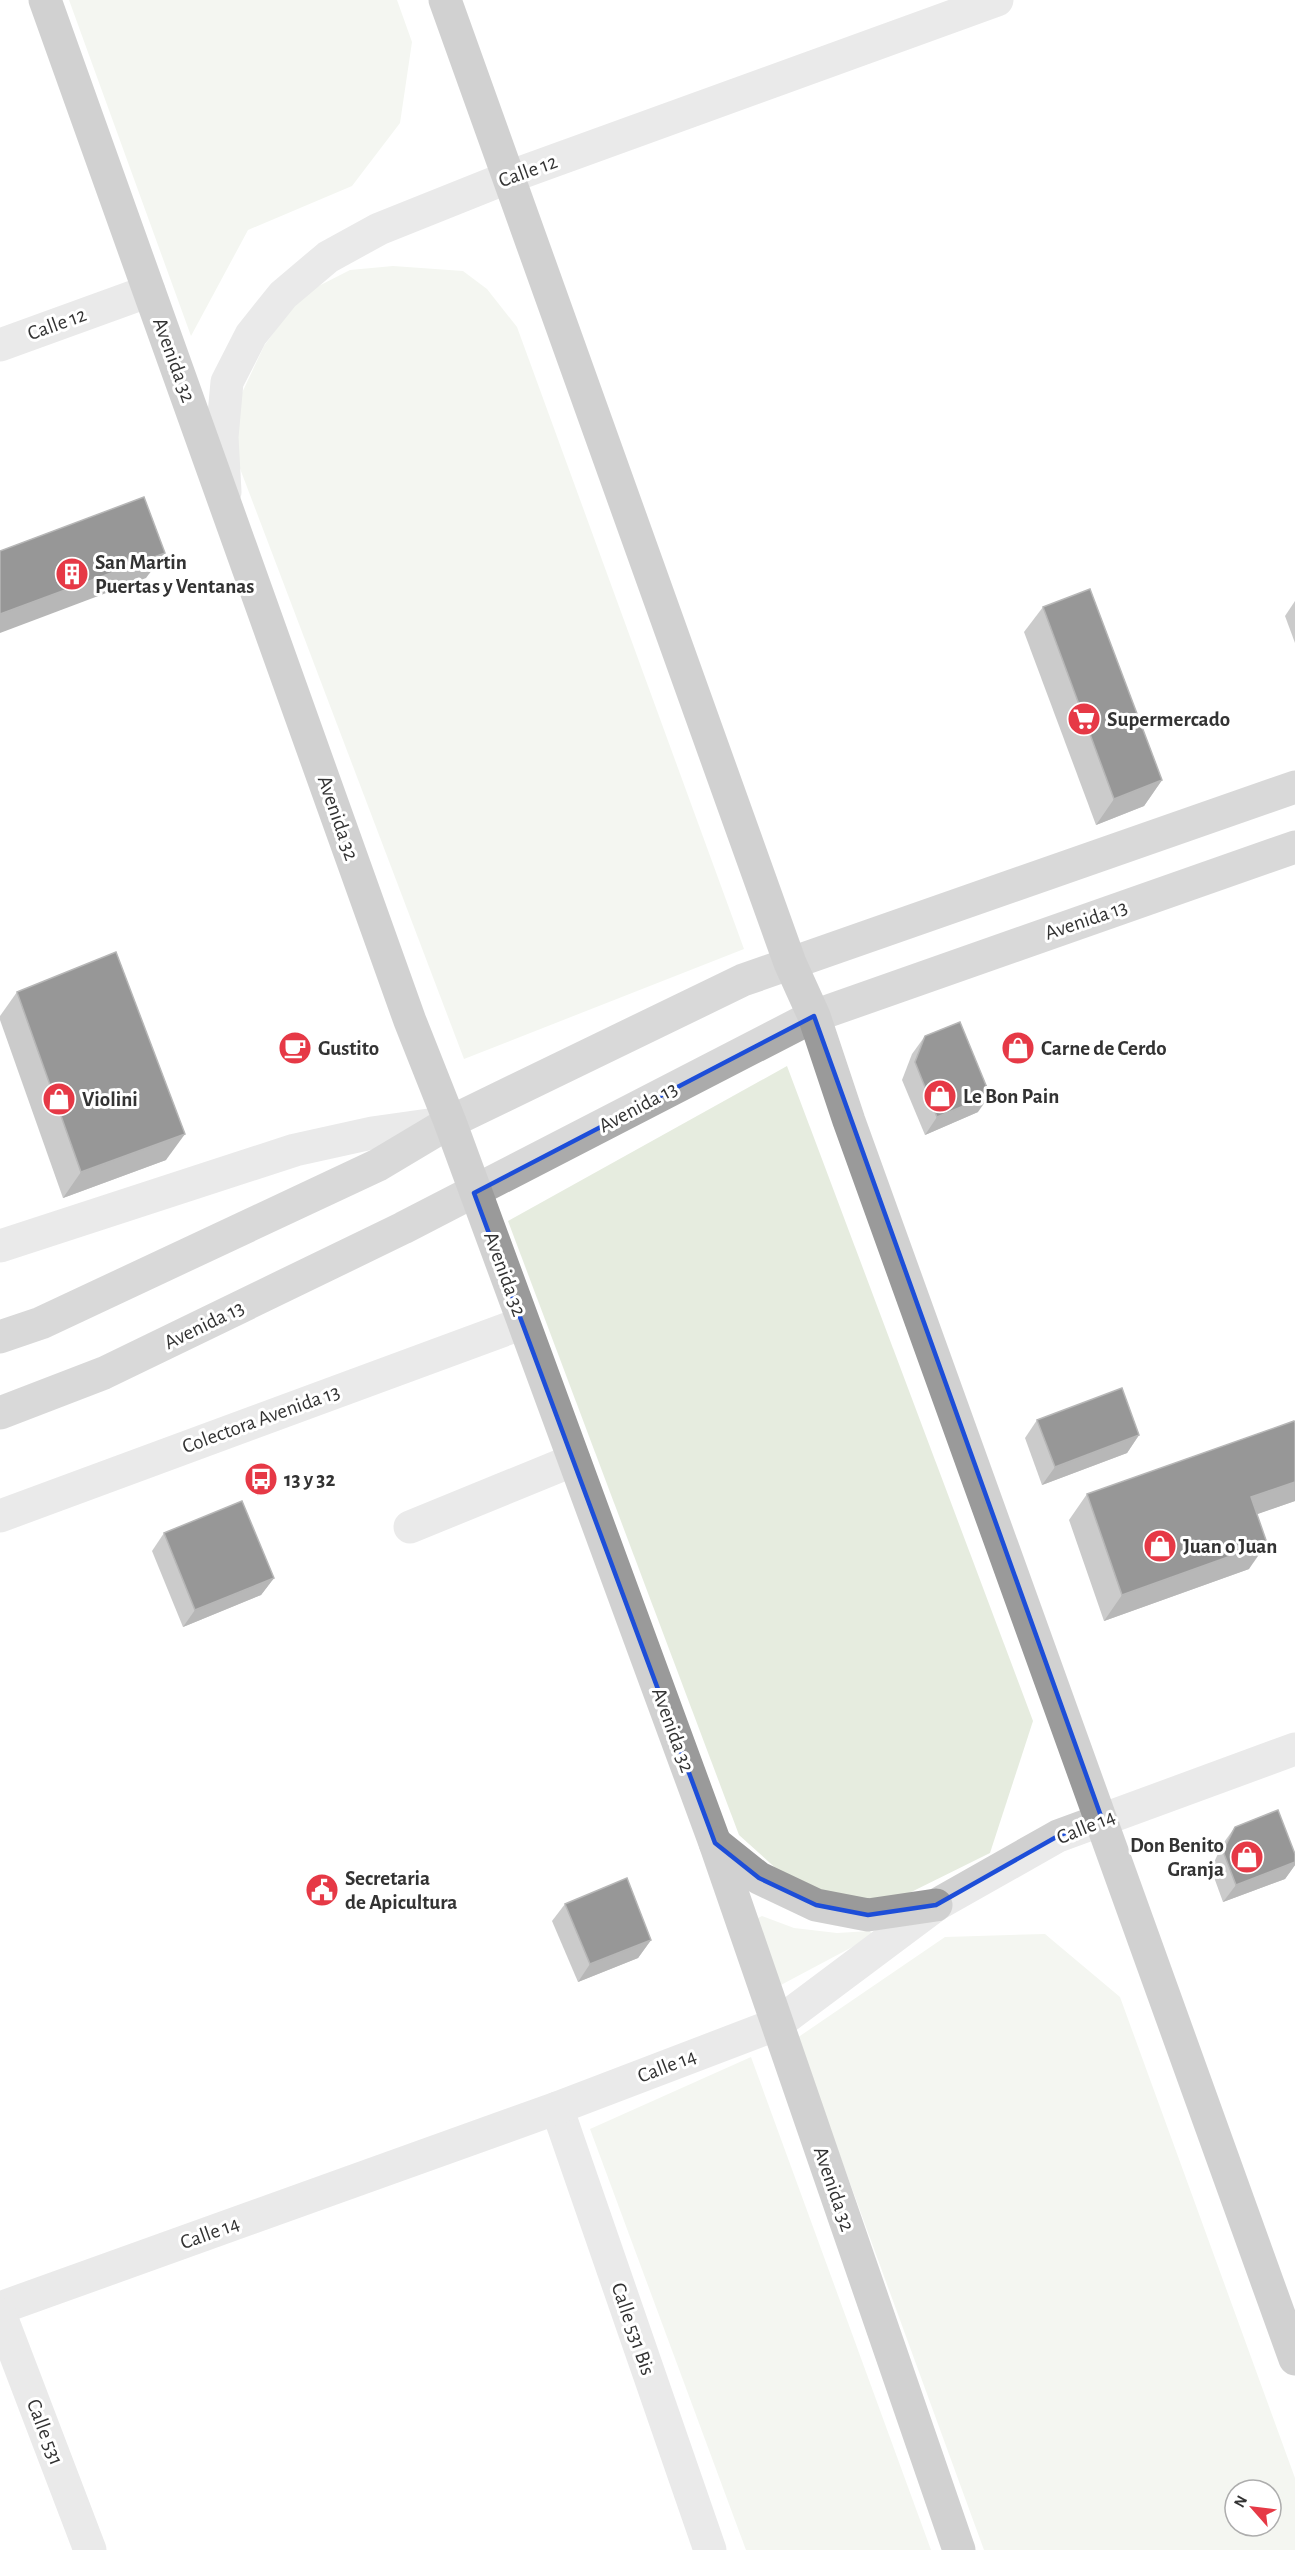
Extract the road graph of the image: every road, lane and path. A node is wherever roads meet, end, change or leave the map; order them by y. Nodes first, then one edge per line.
1 (45, 0) edge
2 (445, 0) edge
3 (997, 0) edge
4 (509, 177) junction
5 (148, 291) junction
6 (0, 345) edge
7 (226, 500) junction
8 (1295, 787) edge
9 (1295, 847) edge
10 (790, 963) junction
11 (814, 1016) junction
12 (450, 1122) junction
13 (474, 1193) junction
14 (0, 1246) edge
15 (523, 1323) junction
16 (0, 1337) edge
17 (0, 1413) edge
18 (574, 1460) junction
19 (0, 1516) edge
20 (410, 1527) dead end
21 (1295, 1749) edge
22 (1102, 1819) junction
23 (715, 1843) junction
24 (936, 1905) junction
25 (777, 2024) junction
26 (557, 2108) junction
27 (0, 2308) edge
28 (0, 2314) edge
29 (1295, 2359) edge
30 (90, 2550) edge
31 (710, 2550) edge
32 (959, 2550) edge

1 - 5 highway, Avenida 32
2 - 4 highway
3 - 4 street, Calle 12
4 - 7 street, Calle 12
4 - 10 highway
5 - 6 street, Calle 12
5 - 7 highway, Avenida 32
7 - 12 highway, Avenida 32
8 - 10 main road
9 - 11 main road, Avenida 13
10 - 11 highway
10 - 12 main road
11 - 13 main road, Avenida 13
11 - 22 highway
12 - 13 highway, Avenida 32
12 - 14 street
12 - 16 main road
13 - 15 highway, Avenida 32
13 - 17 main road, Avenida 13
15 - 18 highway, Avenida 32
15 - 19 street, Colectora Avenida 13
18 - 20 street
18 - 23 highway, Avenida 32
21 - 22 street, Calle 14
22 - 24 street, Calle 14
22 - 29 highway
23 - 24 highway
23 - 25 highway, Avenida 32
24 - 25 street, Calle 14
25 - 26 street, Calle 14
25 - 32 highway, Avenida 32
26 - 27 street, Calle 14
26 - 31 street, Calle 531 Bis
28 - 30 street, Calle 531

